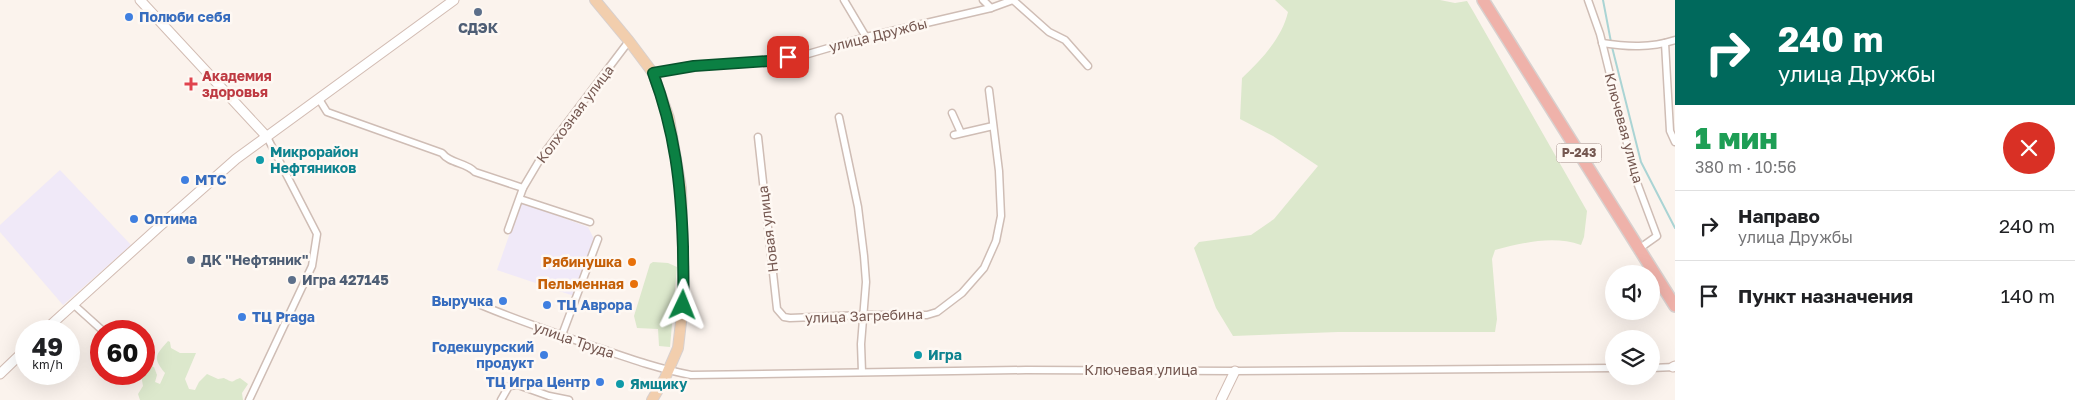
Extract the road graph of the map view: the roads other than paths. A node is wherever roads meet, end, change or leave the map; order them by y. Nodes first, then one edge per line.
1 (140, 0) edge
2 (454, 0) edge
3 (595, 0) edge
4 (844, 0) edge
5 (983, 0) edge
6 (1013, 0) edge
7 (1483, 0) edge
8 (1588, 0) edge
9 (991, 8) junction
10 (866, 37) junction
11 (629, 40) junction
12 (1675, 40) edge
13 (1602, 43) junction
14 (1665, 43) junction
15 (1088, 66) dead end
16 (653, 73) junction
17 (989, 90) dead end
18 (319, 99) junction
19 (952, 113) dead end
20 (839, 117) dead end
21 (993, 126) junction
22 (267, 137) junction
23 (758, 137) dead end
24 (1675, 142) edge
25 (524, 188) junction
26 (520, 199) junction
27 (590, 222) dead end
28 (508, 230) dead end
29 (598, 239) dead end
30 (1640, 248) junction
31 (73, 304) junction
32 (480, 305) dead end
33 (1675, 306) edge
34 (864, 315) junction
35 (784, 317) joint
36 (56, 320) edge
37 (91, 320) edge
38 (562, 335) junction
39 (15, 360) edge
40 (1674, 367) edge
41 (1605, 368) edge
42 (1660, 368) edge
43 (668, 371) junction
44 (1235, 371) junction
45 (862, 372) junction
46 (0, 374) edge
47 (249, 400) edge
48 (501, 400) edge
49 (569, 400) edge
50 (652, 400) edge
51 (1221, 400) edge

1 - 22 street
2 - 18 street
3 - 11 main road
4 - 10 street
5 - 9 street
6 - 9 street, улица Дружбы
6 - 15 street, улица Дружбы
7 - 30 highway, Р-243
8 - 13 street, Ключевая улица
9 - 10 street, улица Дружбы
10 - 16 street, улица Дружбы
11 - 16 main road
11 - 25 street, Колхозная улица
12 - 14 street
13 - 14 street
13 - 30 street, Ключевая улица
14 - 24 street
16 - 43 main road
17 - 21 street, улица Загребина
18 - 22 street
18 - 25 street
19 - 21 street
20 - 34 street
21 - 34 street, улица Загребина
22 - 31 street
22 - 47 street
23 - 35 street, Новая улица
25 - 26 street, Колхозная улица
26 - 27 street
26 - 28 street, Колхозная улица
29 - 38 street
30 - 33 highway, Р-243
31 - 36 street
31 - 37 street
32 - 38 street, улица Труда
34 - 35 street, улица Загребина
34 - 45 street
38 - 43 street, улица Труда
39 - 46 street
40 - 42 street
41 - 44 street, Ключевая улица
43 - 45 street, Ключевая улица
43 - 50 main road
44 - 45 street, Ключевая улица
44 - 51 street
48 - 49 street

